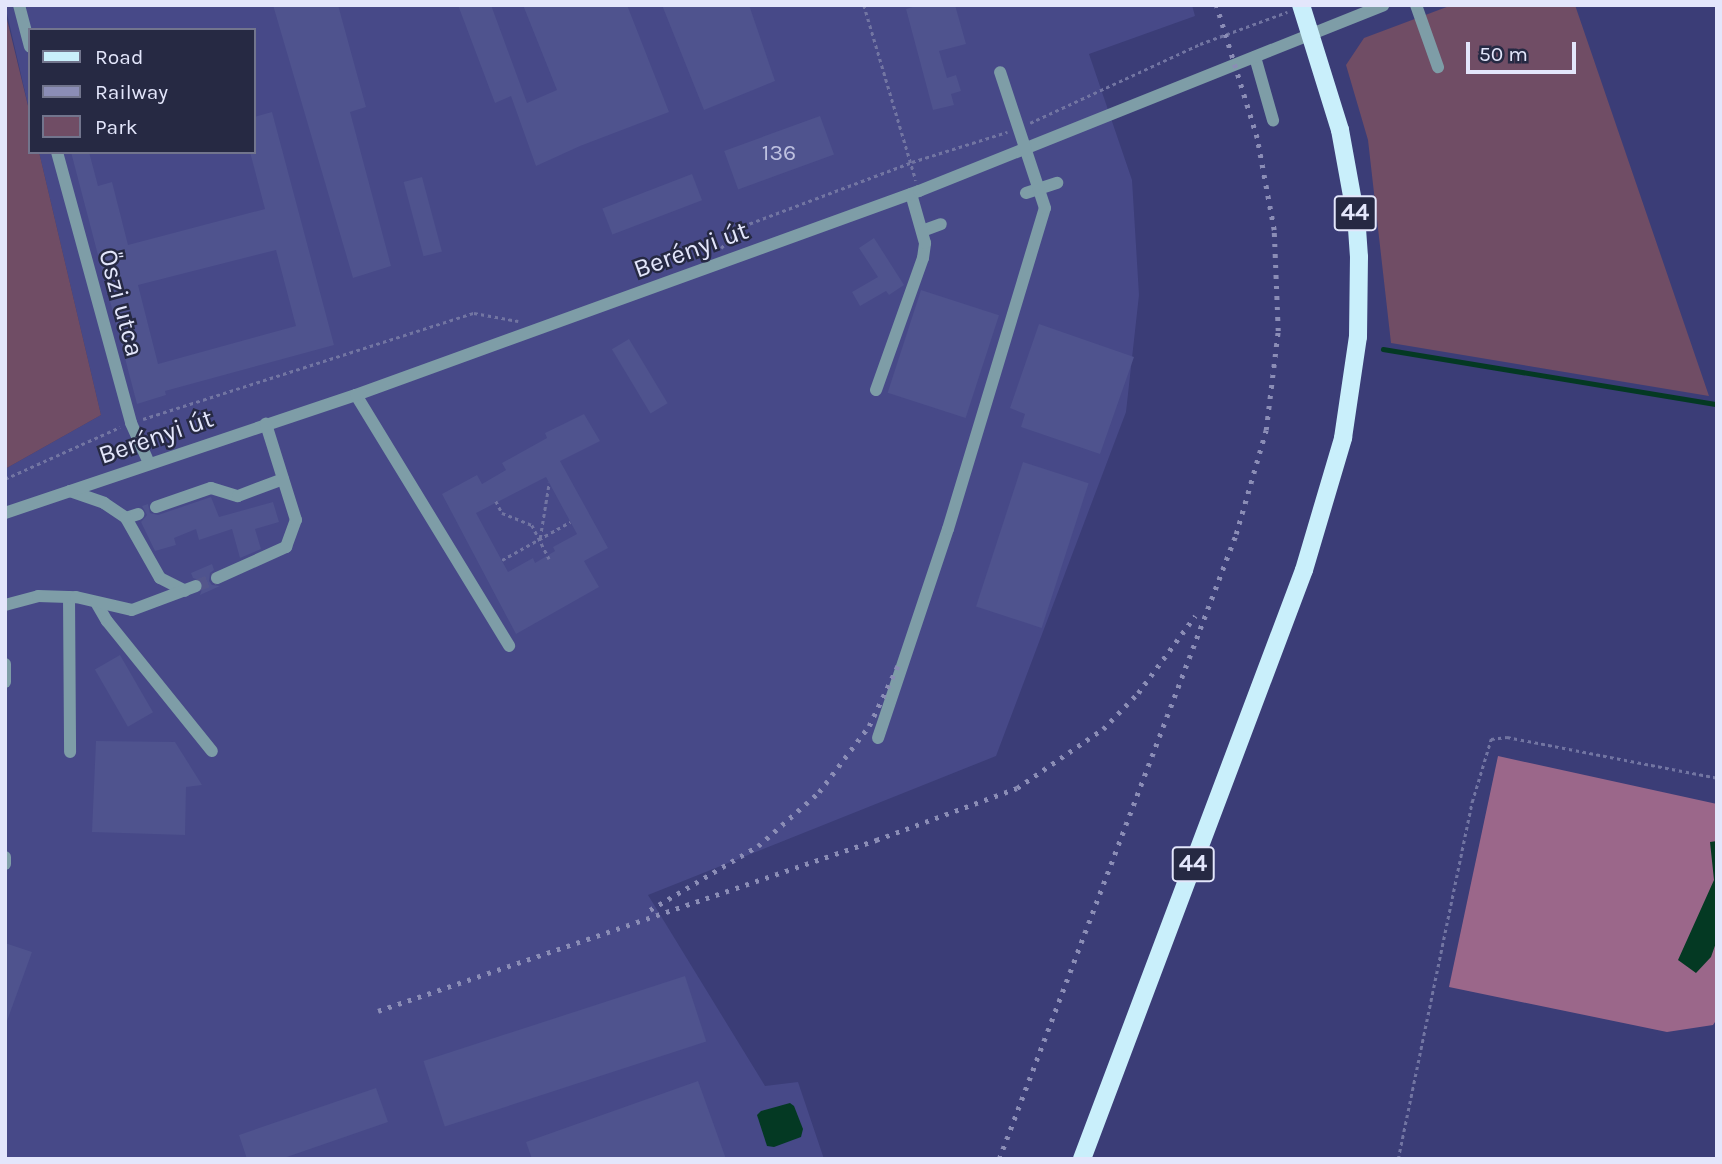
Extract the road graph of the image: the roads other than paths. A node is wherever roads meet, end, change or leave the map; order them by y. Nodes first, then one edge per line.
1 (19, 5) edge
2 (1383, 5) edge
3 (1416, 5) edge
4 (1301, 6) edge
5 (1310, 34) junction
6 (28, 39) edge
7 (1255, 57) junction
8 (1438, 66) dead end
9 (1000, 72) dead end
10 (1273, 120) dead end
11 (1027, 147) junction
12 (58, 154) edge
13 (1057, 183) dead end
14 (1039, 189) junction
15 (915, 192) junction
16 (1026, 193) dead end
17 (941, 224) dead end
18 (922, 231) junction
19 (876, 390) dead end
20 (356, 396) junction
21 (266, 424) junction
22 (149, 463) junction
23 (283, 479) junction
24 (70, 491) junction
25 (156, 506) dead end
26 (5, 513) edge
27 (217, 578) tunnel mouth
28 (69, 597) junction
29 (97, 604) junction
30 (5, 605) edge
31 (509, 646) dead end
32 (5, 664) edge
33 (5, 682) edge
34 (878, 738) dead end
35 (212, 751) dead end
36 (70, 752) dead end
37 (5, 857) edge
38 (5, 864) edge
39 (1082, 1159) edge

1 - 6 street
2 - 5 street, Berényi út
3 - 8 street
4 - 5 main road, 44
5 - 7 street, Berényi út
5 - 39 main road, 44
7 - 10 street
7 - 11 street, Berényi út
9 - 11 street
11 - 14 street
11 - 15 street, Berényi út
12 - 22 street, Őszi utca
13 - 14 street
14 - 16 street
14 - 34 street
15 - 18 street
15 - 20 street, Berényi út
17 - 18 street
18 - 19 street
20 - 21 street, Berényi út
20 - 31 street
21 - 22 street, Berényi út
21 - 23 street
22 - 24 street, Berényi út
23 - 25 street
23 - 27 street
24 - 26 street, Berényi út
24 - 29 street
28 - 29 street
28 - 30 street
28 - 36 street
29 - 35 street
32 - 33 street
37 - 38 street

